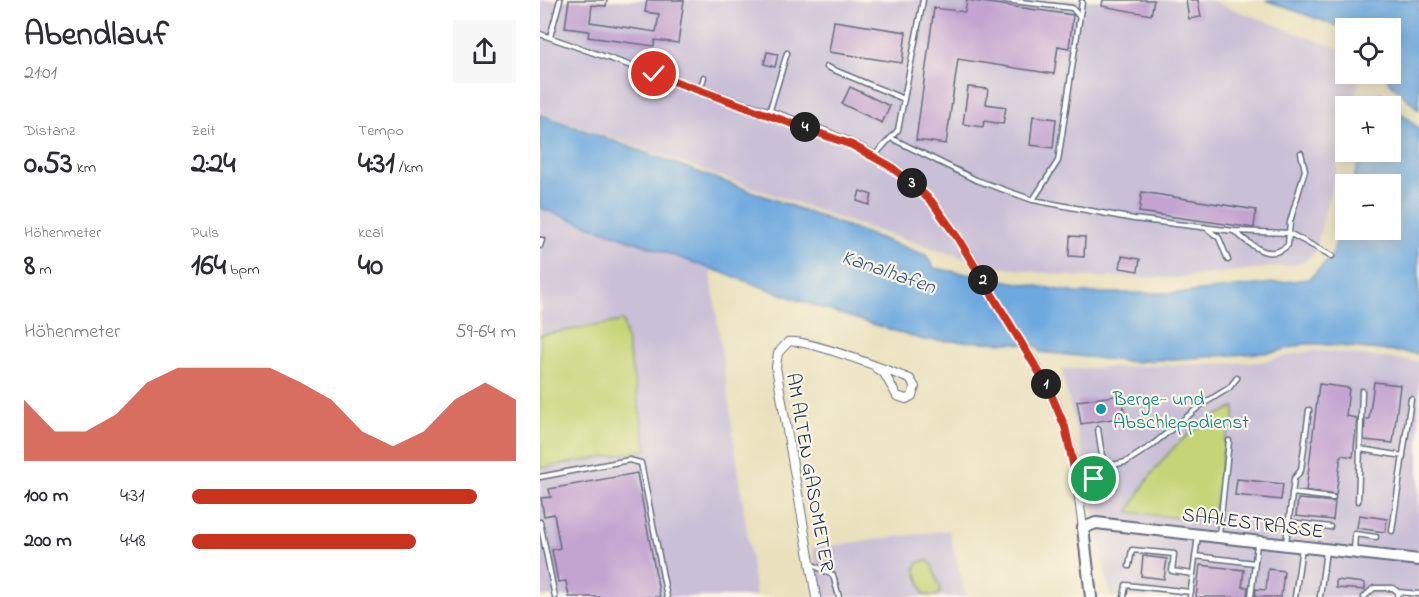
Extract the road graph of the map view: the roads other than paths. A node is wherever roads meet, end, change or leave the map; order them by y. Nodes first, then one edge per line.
1 (560, 0) edge
2 (923, 0) edge
3 (1004, 0) edge
4 (1082, 2) dead end
5 (1080, 17) junction
6 (540, 34) edge
7 (550, 38) junction
8 (788, 53) dead end
9 (827, 68) dead end
10 (704, 77) dead end
11 (700, 90) junction
12 (904, 99) junction
13 (768, 114) junction
14 (892, 139) junction
15 (1300, 153) dead end
16 (874, 156) junction
17 (1033, 200) junction
18 (1204, 227) junction
19 (1234, 231) junction
20 (1289, 233) junction
21 (540, 240) edge
22 (540, 246) edge
23 (1332, 256) dead end
24 (1228, 260) dead end
25 (876, 368) junction
26 (1237, 378) dead end
27 (1362, 391) dead end
28 (1411, 399) dead end
29 (1309, 410) dead end
30 (1098, 429) dead end
31 (1229, 441) dead end
32 (1360, 449) junction
33 (1403, 456) junction
34 (1104, 469) junction
35 (1092, 470) junction
36 (1075, 473) junction
37 (540, 477) edge
38 (1113, 487) dead end
39 (1292, 493) junction
40 (1333, 498) dead end
41 (1358, 501) dead end
42 (540, 522) edge
43 (1289, 522) junction
44 (1330, 527) dead end
45 (1083, 528) junction
46 (1392, 531) dead end
47 (1198, 534) junction
48 (1218, 536) junction
49 (1376, 537) dead end
50 (1257, 541) junction
51 (1286, 544) junction
52 (1302, 546) junction
53 (1326, 549) junction
54 (1354, 552) junction
55 (1195, 556) junction
56 (1419, 560) edge
57 (1256, 563) junction
58 (810, 564) junction
59 (1129, 566) dead end
60 (1193, 574) junction
61 (1419, 594) edge
62 (1190, 595) edge
63 (1397, 595) edge
64 (555, 597) edge
65 (667, 597) edge
66 (816, 597) edge
67 (838, 597) edge
68 (1091, 597) edge
69 (1124, 597) edge
70 (1251, 597) edge
71 (1295, 597) edge
72 (1320, 597) edge
73 (1364, 597) edge

1 - 7 lane
2 - 12 lane
3 - 5 lane
4 - 5 lane
5 - 17 lane
6 - 7 lane
7 - 11 lane
8 - 13 lane
9 - 12 lane
10 - 11 lane
11 - 13 street
12 - 14 lane
13 - 16 street
14 - 16 lane
14 - 17 lane
15 - 20 lane
16 - 36 street
17 - 18 lane
18 - 19 lane
18 - 24 lane
19 - 20 lane
19 - 20 lane
20 - 23 lane
21 - 22 lane
25 - 25 street, AM ALTEN GASOMETER
25 - 58 street, AM ALTEN GASOMETER
26 - 34 lane
27 - 32 lane
28 - 33 lane
29 - 39 lane
30 - 34 lane
31 - 48 lane
32 - 33 lane
32 - 41 lane
33 - 46 lane
34 - 35 lane
35 - 36 lane
35 - 38 lane
36 - 45 street
37 - 65 lane
39 - 40 lane
39 - 43 lane
42 - 64 lane
43 - 44 lane
43 - 51 lane
45 - 47 main road, SAALESTRASSE
45 - 68 main road
47 - 48 main road, SAALESTRASSE
47 - 55 lane
48 - 50 main road, SAALESTRASSE
49 - 54 lane
50 - 51 main road, SAALESTRASSE
50 - 57 lane
51 - 52 main road, SAALESTRASSE
52 - 53 main road, SAALESTRASSE
52 - 71 lane
53 - 54 main road, SAALESTRASSE
53 - 72 lane
54 - 56 main road, SAALESTRASSE
55 - 57 lane
55 - 60 lane
57 - 70 lane
58 - 66 street, AM ALTEN GASOMETER
58 - 67 lane
59 - 60 lane
60 - 62 lane
61 - 63 lane
62 - 69 lane
63 - 73 lane

